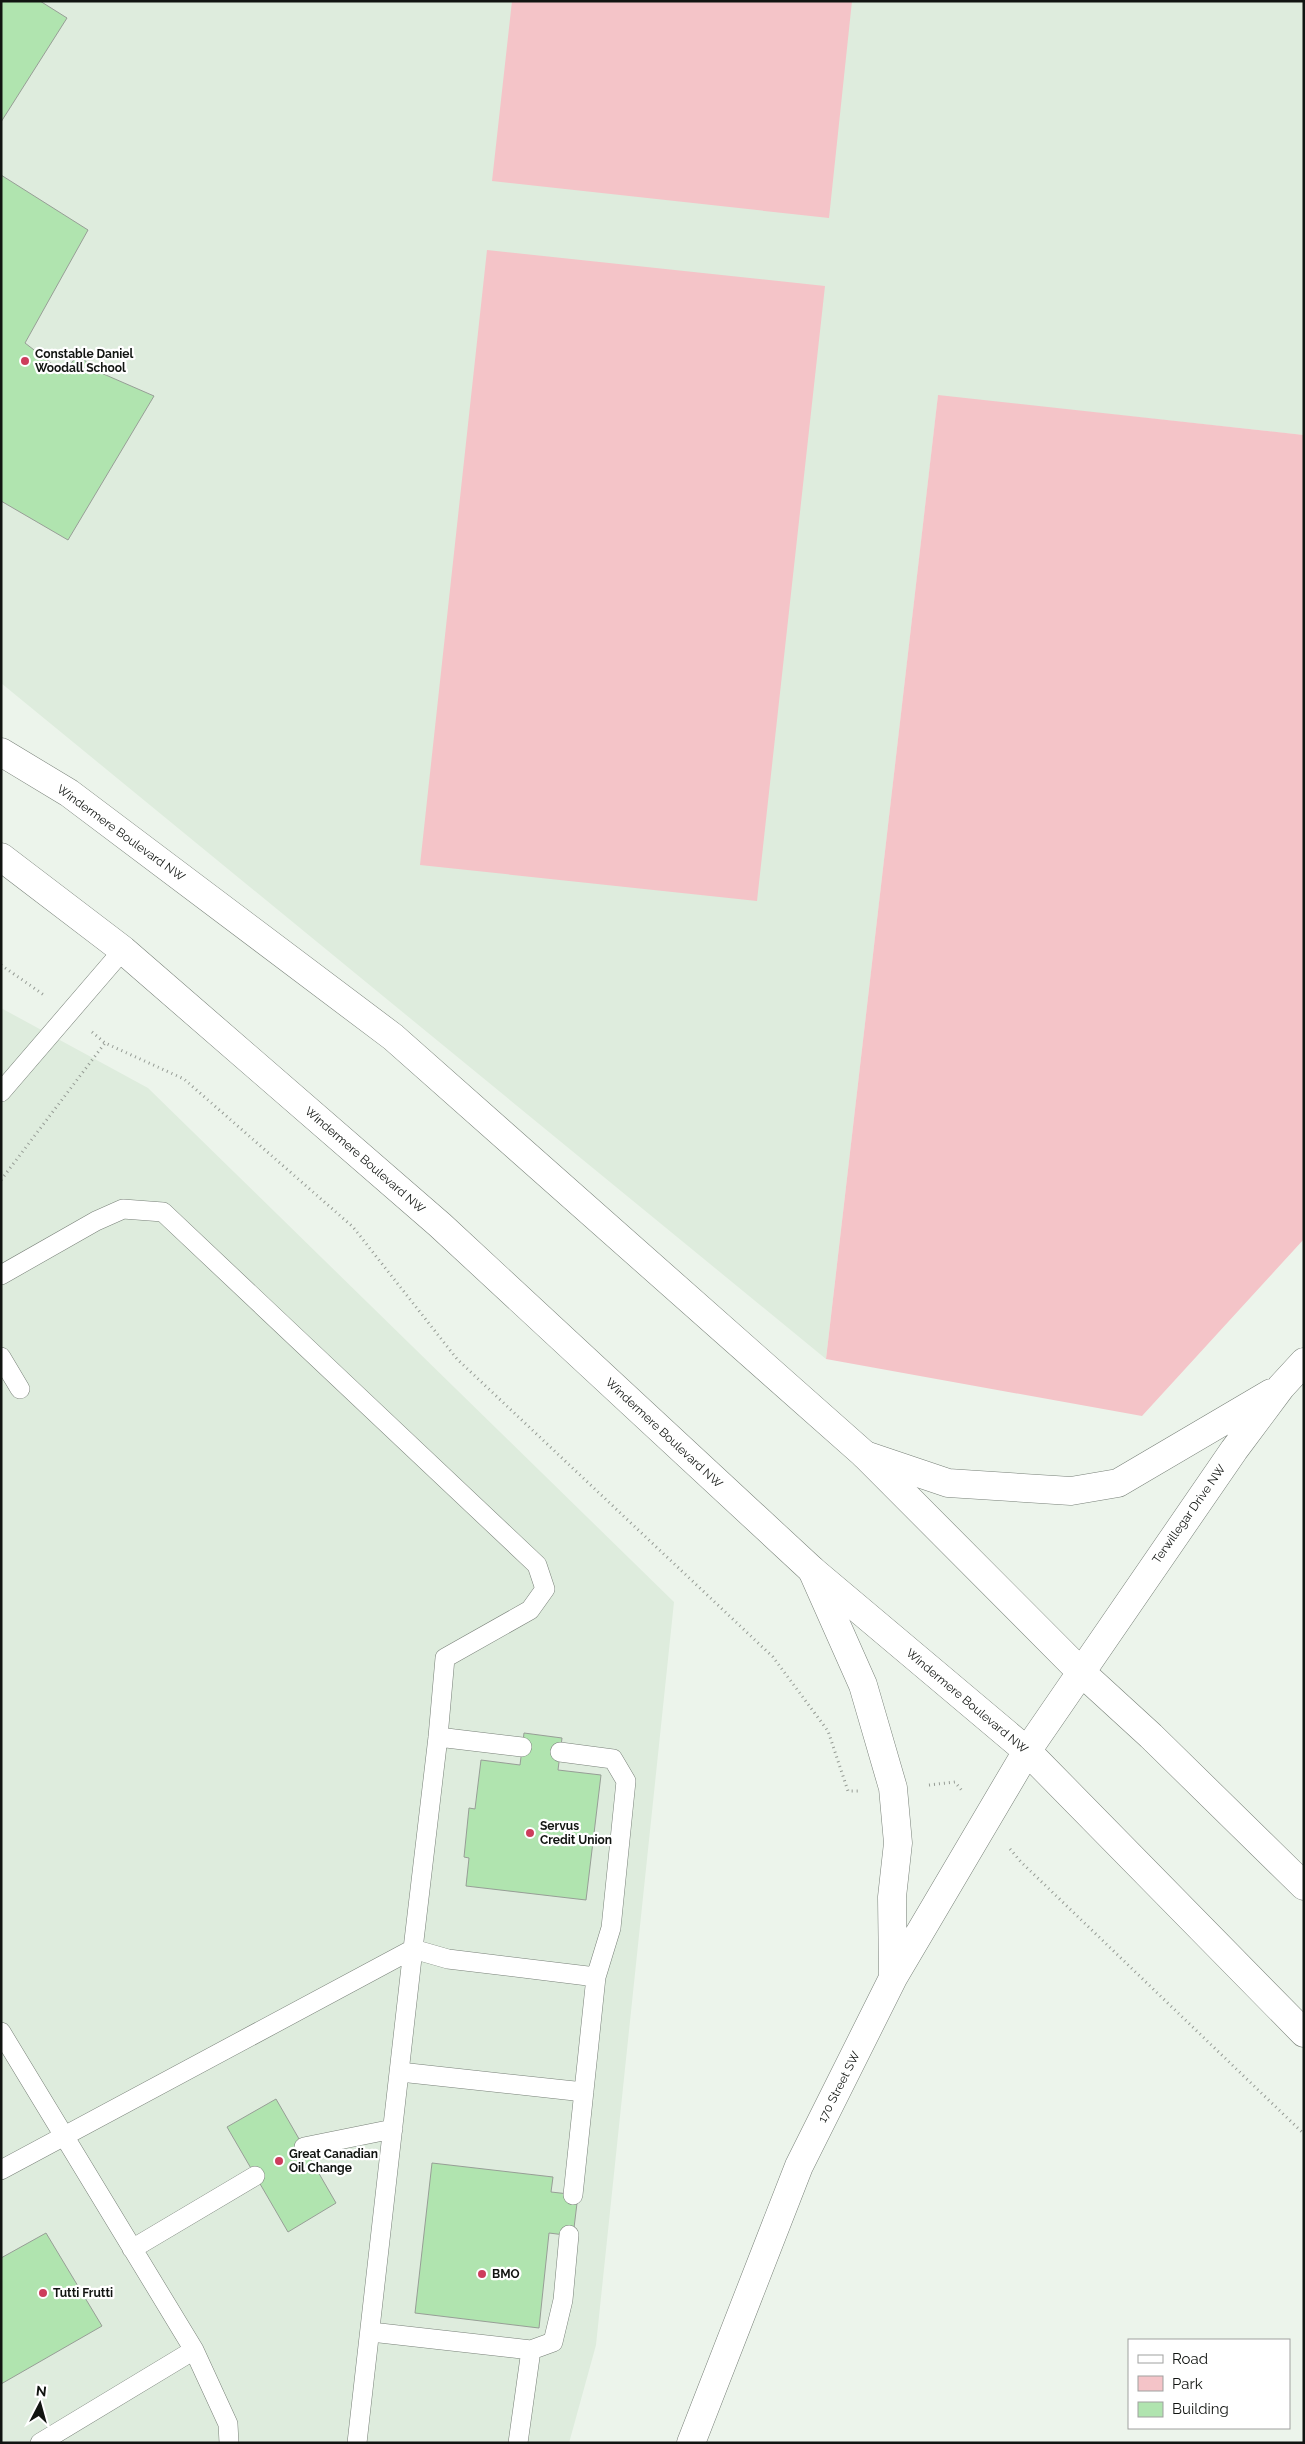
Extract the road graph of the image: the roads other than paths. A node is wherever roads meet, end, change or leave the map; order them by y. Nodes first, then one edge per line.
1 (1, 752) edge
2 (1, 857) edge
3 (123, 950) junction
4 (1, 1092) edge
5 (1, 1274) edge
6 (1, 1358) edge
7 (1304, 1362) edge
8 (1281, 1387) junction
9 (20, 1389) dead end
10 (865, 1456) junction
11 (812, 1570) junction
12 (1080, 1671) junction
13 (438, 1737) junction
14 (522, 1747) dead end
15 (1026, 1751) junction
16 (560, 1752) dead end
17 (1304, 1886) edge
18 (413, 1949) junction
19 (596, 1977) junction
20 (893, 1978) junction
21 (1, 2032) edge
22 (1304, 2033) edge
23 (400, 2072) junction
24 (584, 2092) junction
25 (393, 2128) junction
26 (63, 2136) junction
27 (304, 2147) dead end
28 (1, 2170) edge
29 (255, 2176) dead end
30 (572, 2194) dead end
31 (569, 2235) dead end
32 (132, 2249) junction
33 (371, 2332) junction
34 (194, 2350) junction
35 (531, 2350) junction
36 (40, 2443) edge
37 (230, 2443) edge
38 (357, 2443) edge
39 (518, 2443) edge
40 (691, 2443) edge

1 - 10 main road, Windermere Boulevard NW
2 - 3 main road, Windermere Boulevard NW
3 - 4 lane
3 - 11 main road, Windermere Boulevard NW
5 - 13 lane
6 - 9 lane
7 - 8 main road, Terwillegar Drive NW
8 - 10 main road
8 - 12 main road, Terwillegar Drive NW
10 - 12 main road, Windermere Boulevard NW
11 - 15 main road, Windermere Boulevard NW
11 - 20 main road
12 - 15 main road, Terwillegar Drive NW
12 - 17 main road, Windermere Boulevard NW
13 - 14 lane
13 - 18 lane
15 - 20 main road, 170 Street SW
15 - 22 main road, Windermere Boulevard NW
16 - 19 lane
18 - 19 lane
18 - 23 lane
18 - 26 lane
19 - 24 lane
20 - 40 main road, 170 Street SW
21 - 26 lane
23 - 24 lane
23 - 25 lane
24 - 30 lane
25 - 27 lane
25 - 33 lane
26 - 28 lane
26 - 32 lane
29 - 32 lane
31 - 35 lane
32 - 34 lane
33 - 35 lane
33 - 38 lane
34 - 36 lane
34 - 37 lane
35 - 39 lane

